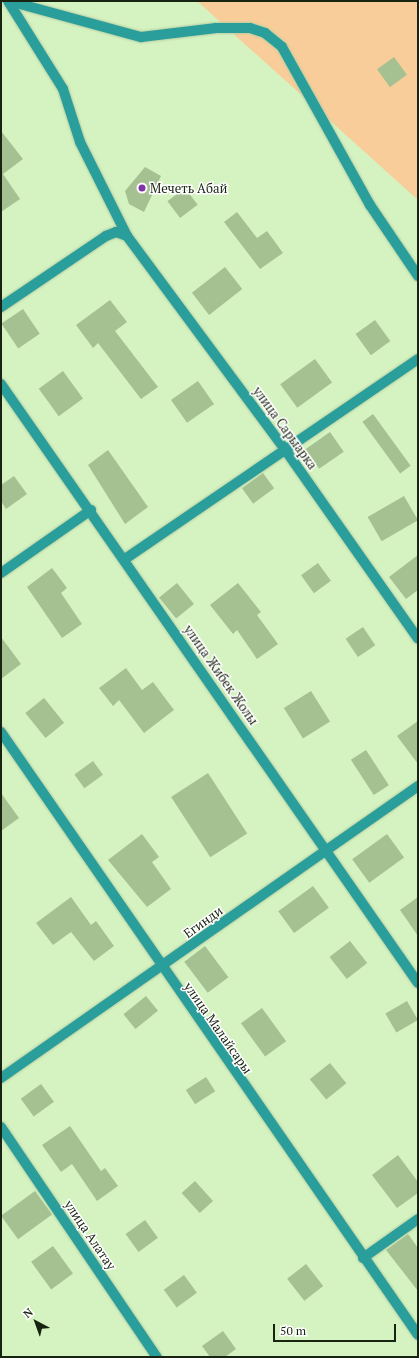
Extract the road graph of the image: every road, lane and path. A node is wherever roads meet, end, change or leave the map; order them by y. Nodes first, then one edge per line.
1 (9, 1) edge
2 (127, 236) junction
3 (418, 276) edge
4 (1, 307) edge
5 (418, 359) edge
6 (1, 384) edge
7 (284, 448) junction
8 (91, 510) junction
9 (125, 559) junction
10 (1, 573) edge
11 (418, 639) edge
12 (1, 732) edge
13 (418, 786) edge
14 (325, 849) junction
15 (161, 968) junction
16 (418, 983) edge
17 (1, 1078) edge
18 (1, 1127) edge
19 (418, 1219) edge
20 (363, 1258) junction
21 (418, 1335) edge
22 (157, 1357) edge

1 - 2 street, улица Сарыарка
1 - 3 street
2 - 4 street
2 - 7 street, улица Сарыарка
5 - 7 street
6 - 8 street, улица Жибек Жолы
7 - 9 street
7 - 11 street, улица Сарыарка
8 - 9 street, улица Жибек Жолы
8 - 10 street
9 - 14 street, улица Жибек Жолы
12 - 15 street, улица Малайсары
13 - 14 street, Егинди
14 - 15 street, Егинди
14 - 16 street, улица Жибек Жолы
15 - 17 street, Егинди
15 - 20 street, улица Малайсары
18 - 22 street, улица Алатау
19 - 20 street
20 - 21 street, улица Малайсары

